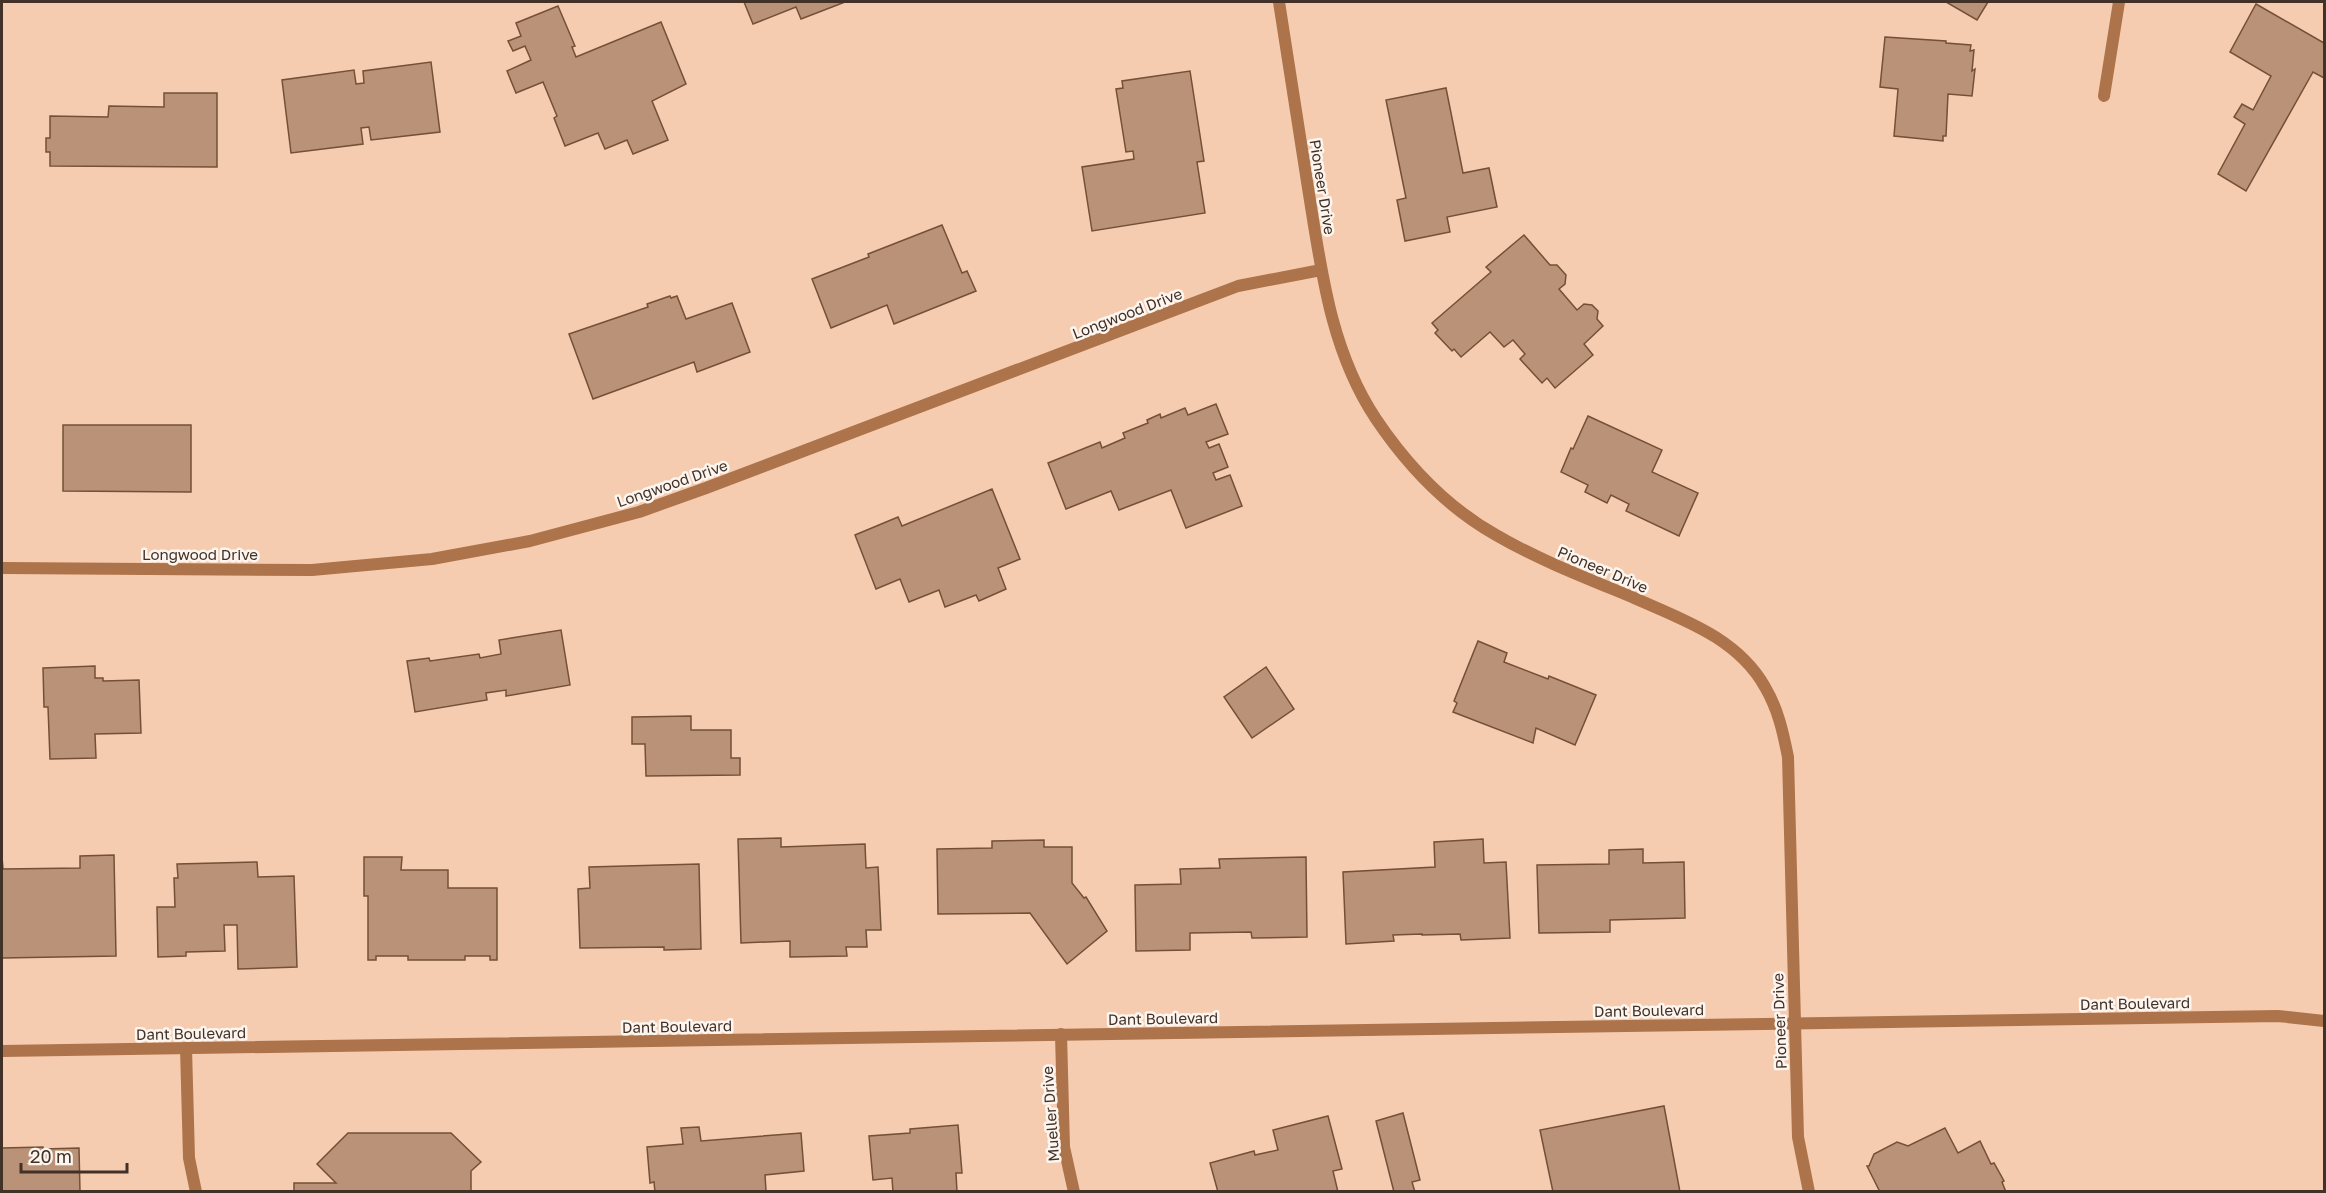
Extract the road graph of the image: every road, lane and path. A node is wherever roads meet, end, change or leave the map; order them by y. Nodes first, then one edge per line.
1 (1279, 2) edge
2 (2119, 2) edge
3 (2104, 96) dead end
4 (1321, 270) junction
5 (2, 568) edge
6 (2325, 1020) edge
7 (1794, 1023) junction
8 (1061, 1034) junction
9 (186, 1048) junction
10 (2, 1051) edge
11 (196, 1191) edge
12 (1074, 1191) edge
13 (1809, 1191) edge

1 - 4 street, Pioneer Drive
2 - 3 street
4 - 5 street, Longwood Drive
4 - 7 street, Pioneer Drive
6 - 7 street, Dant Boulevard
7 - 8 street, Dant Boulevard
7 - 13 street, Pioneer Drive
8 - 9 street, Dant Boulevard
8 - 12 street, Mueller Drive
9 - 10 street, Dant Boulevard
9 - 11 street

